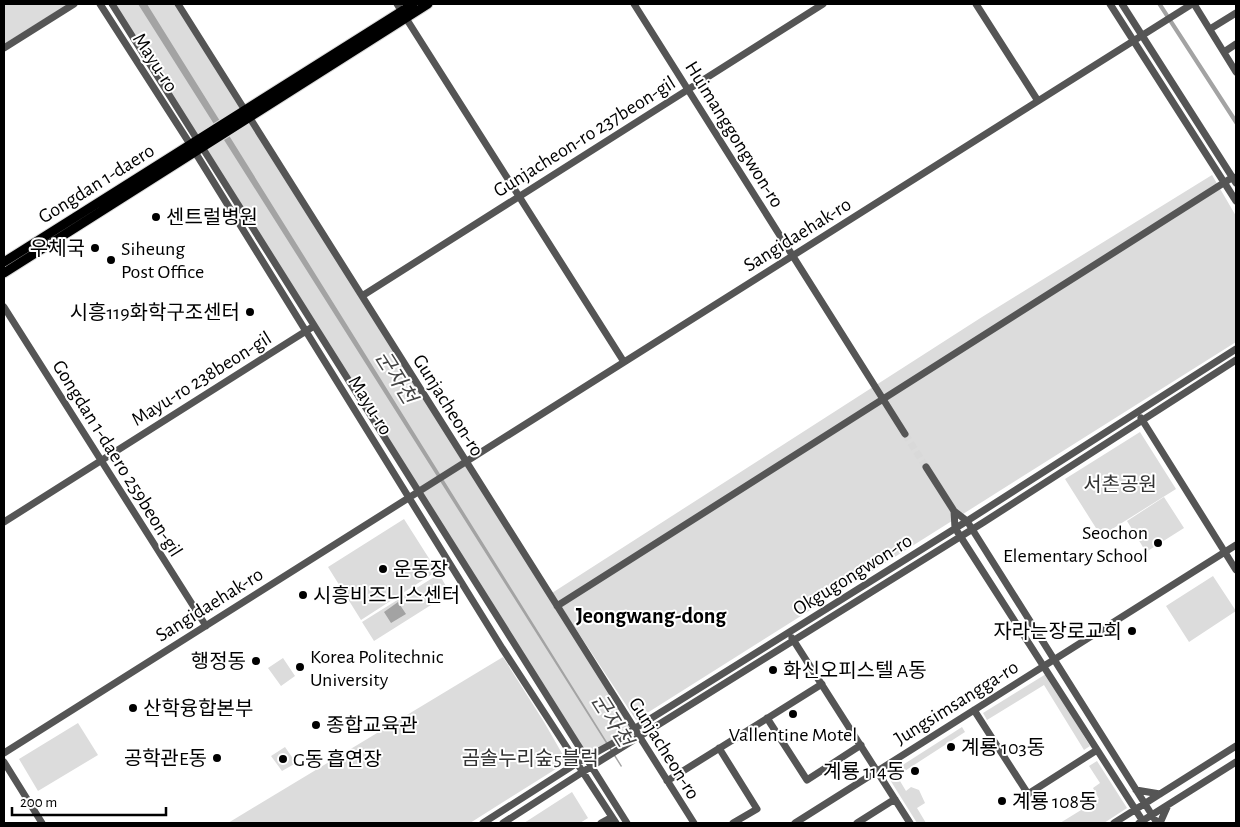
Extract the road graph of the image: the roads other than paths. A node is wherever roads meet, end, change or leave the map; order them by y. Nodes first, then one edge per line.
1 (74, 4) edge
2 (100, 4) edge
3 (112, 4) edge
4 (178, 4) edge
5 (413, 4) edge
6 (428, 4) edge
7 (634, 4) edge
8 (823, 4) edge
9 (976, 4) edge
10 (1110, 4) edge
11 (1122, 4) edge
12 (1193, 4) edge
13 (402, 11) edge
14 (1236, 13) edge
15 (1210, 30) junction
16 (1142, 35) junction
17 (1134, 40) junction
18 (1236, 44) edge
19 (4, 48) edge
20 (1224, 52) junction
21 (1236, 72) edge
22 (688, 89) junction
23 (1038, 101) junction
24 (247, 114) junction
25 (196, 145) junction
26 (1234, 180) edge
27 (1224, 182) junction
28 (519, 196) junction
29 (1236, 201) edge
30 (793, 256) junction
31 (4, 262) edge
32 (4, 272) edge
33 (362, 296) junction
34 (4, 307) edge
35 (314, 326) junction
36 (306, 331) junction
37 (1236, 349) edge
38 (1236, 360) edge
39 (624, 362) junction
40 (883, 399) junction
41 (1137, 412) junction
42 (1142, 420) junction
43 (905, 434) tunnel mouth
44 (101, 460) junction
45 (466, 462) junction
46 (926, 467) tunnel mouth
47 (418, 492) junction
48 (409, 498) junction
49 (954, 511) junction
50 (966, 521) junction
51 (4, 522) edge
52 (955, 528) junction
53 (972, 530) junction
54 (961, 536) junction
55 (1236, 545) edge
56 (1225, 552) junction
57 (1236, 570) edge
58 (557, 606) junction
59 (206, 626) junction
60 (789, 632) junction
61 (794, 640) junction
62 (1054, 660) junction
63 (1044, 666) junction
64 (822, 684) junction
65 (974, 710) junction
66 (767, 718) junction
67 (634, 729) junction
68 (639, 737) junction
69 (861, 745) junction
70 (1236, 746) edge
71 (719, 748) junction
72 (1098, 750) junction
73 (4, 754) edge
74 (586, 758) junction
75 (4, 762) edge
76 (1236, 762) edge
77 (578, 763) junction
78 (592, 766) junction
79 (583, 772) junction
80 (877, 772) junction
81 (667, 781) junction
82 (1136, 790) junction
83 (1160, 794) junction
84 (895, 799) junction
85 (1145, 804) junction
86 (1168, 805) junction
87 (1136, 810) junction
88 (1152, 815) junction
89 (614, 820) edge
90 (1142, 822) edge
91 (42, 823) edge
92 (484, 823) edge
93 (503, 823) edge
94 (601, 823) edge
95 (627, 823) edge
96 (694, 823) edge
97 (733, 823) edge
98 (795, 823) edge
99 (857, 823) edge
100 (910, 823) edge
101 (1114, 823) edge
102 (1159, 823) edge

1 - 19 street
2 - 25 street, Mayu-ro
3 - 25 street, Mayu-ro
4 - 24 street, Gunjacheon-ro
5 - 13 main road
6 - 13 main road
7 - 22 street, Huimanggongwon-ro
8 - 22 street, Gunjacheon-ro 237beon-gil
9 - 23 street
10 - 17 street
11 - 16 street
12 - 15 street
12 - 16 street, Sangidaehak-ro
13 - 24 main road
13 - 28 street
14 - 15 street
15 - 20 street
16 - 17 street, Sangidaehak-ro
16 - 26 street
17 - 23 street, Sangidaehak-ro
17 - 27 street
18 - 20 street
20 - 21 street
22 - 28 street, Gunjacheon-ro 237beon-gil
22 - 30 street, Huimanggongwon-ro
23 - 30 street, Sangidaehak-ro
24 - 25 main road, Gongdan 1-daero
24 - 33 street, Gunjacheon-ro
25 - 31 main road, Gongdan 1-daero
25 - 32 main road
25 - 35 street, Mayu-ro
25 - 36 street, Mayu-ro
26 - 27 street
27 - 29 street
27 - 40 street
28 - 33 street, Gunjacheon-ro 237beon-gil
28 - 39 street
30 - 39 street, Sangidaehak-ro
30 - 40 street, Huimanggongwon-ro
33 - 45 street, Gunjacheon-ro
34 - 44 street, Gongdan 1-daero 259beon-gil
35 - 36 street, Mayu-ro 238beon-gil
35 - 47 street, Mayu-ro
36 - 44 street, Mayu-ro 238beon-gil
36 - 48 street, Mayu-ro
37 - 41 street, Okgugongwon-ro
38 - 42 street, Okgugongwon-ro
39 - 45 street, Sangidaehak-ro
40 - 43 street, Huimanggongwon-ro
40 - 58 street
41 - 42 street
41 - 50 street, Okgugongwon-ro
42 - 53 street, Okgugongwon-ro
42 - 56 street
44 - 51 street, Mayu-ro 238beon-gil
44 - 59 street, Gongdan 1-daero 259beon-gil
45 - 47 street, Sangidaehak-ro
45 - 58 street, Gunjacheon-ro
46 - 49 street
47 - 48 street, Sangidaehak-ro
47 - 74 street, Mayu-ro
48 - 59 street, Sangidaehak-ro
48 - 77 street, Mayu-ro
49 - 50 street
49 - 52 street
50 - 52 street, Okgugongwon-ro
50 - 53 street
52 - 54 street
52 - 60 street, Okgugongwon-ro
53 - 54 street, Okgugongwon-ro
53 - 62 street
54 - 61 street, Okgugongwon-ro
54 - 63 street
55 - 56 street, Jungsimsangga-ro
56 - 57 street
56 - 62 street, Jungsimsangga-ro
58 - 67 street, Gunjacheon-ro
59 - 73 street, Sangidaehak-ro
60 - 61 street
60 - 67 street, Okgugongwon-ro
61 - 64 street
61 - 68 street, Okgugongwon-ro
62 - 63 street, Jungsimsangga-ro
62 - 82 street
63 - 65 street, Jungsimsangga-ro
63 - 72 street
64 - 66 street
64 - 69 street
65 - 72 street
65 - 80 street, Jungsimsangga-ro
66 - 69 street
66 - 71 street
67 - 68 street, Gunjacheon-ro
67 - 74 street, Okgugongwon-ro
68 - 78 street, Okgugongwon-ro
68 - 81 street, Gunjacheon-ro
69 - 80 street
70 - 83 street
71 - 81 street
71 - 97 street
72 - 87 street
74 - 77 street, Okgugongwon-ro
74 - 78 street, Mayu-ro
75 - 91 street
76 - 86 street
77 - 79 street, Mayu-ro
77 - 92 street, Okgugongwon-ro
78 - 79 street, Okgugongwon-ro
78 - 95 street, Mayu-ro
79 - 89 street, Mayu-ro
79 - 93 street, Okgugongwon-ro
80 - 84 street
80 - 98 street, Jungsimsangga-ro
81 - 96 street, Gunjacheon-ro
82 - 83 street
82 - 85 street
83 - 85 street
84 - 99 street
84 - 100 street
85 - 87 street
85 - 88 street
86 - 88 street
86 - 102 street
87 - 90 street
87 - 101 street
88 - 90 street
88 - 102 street
89 - 94 street

